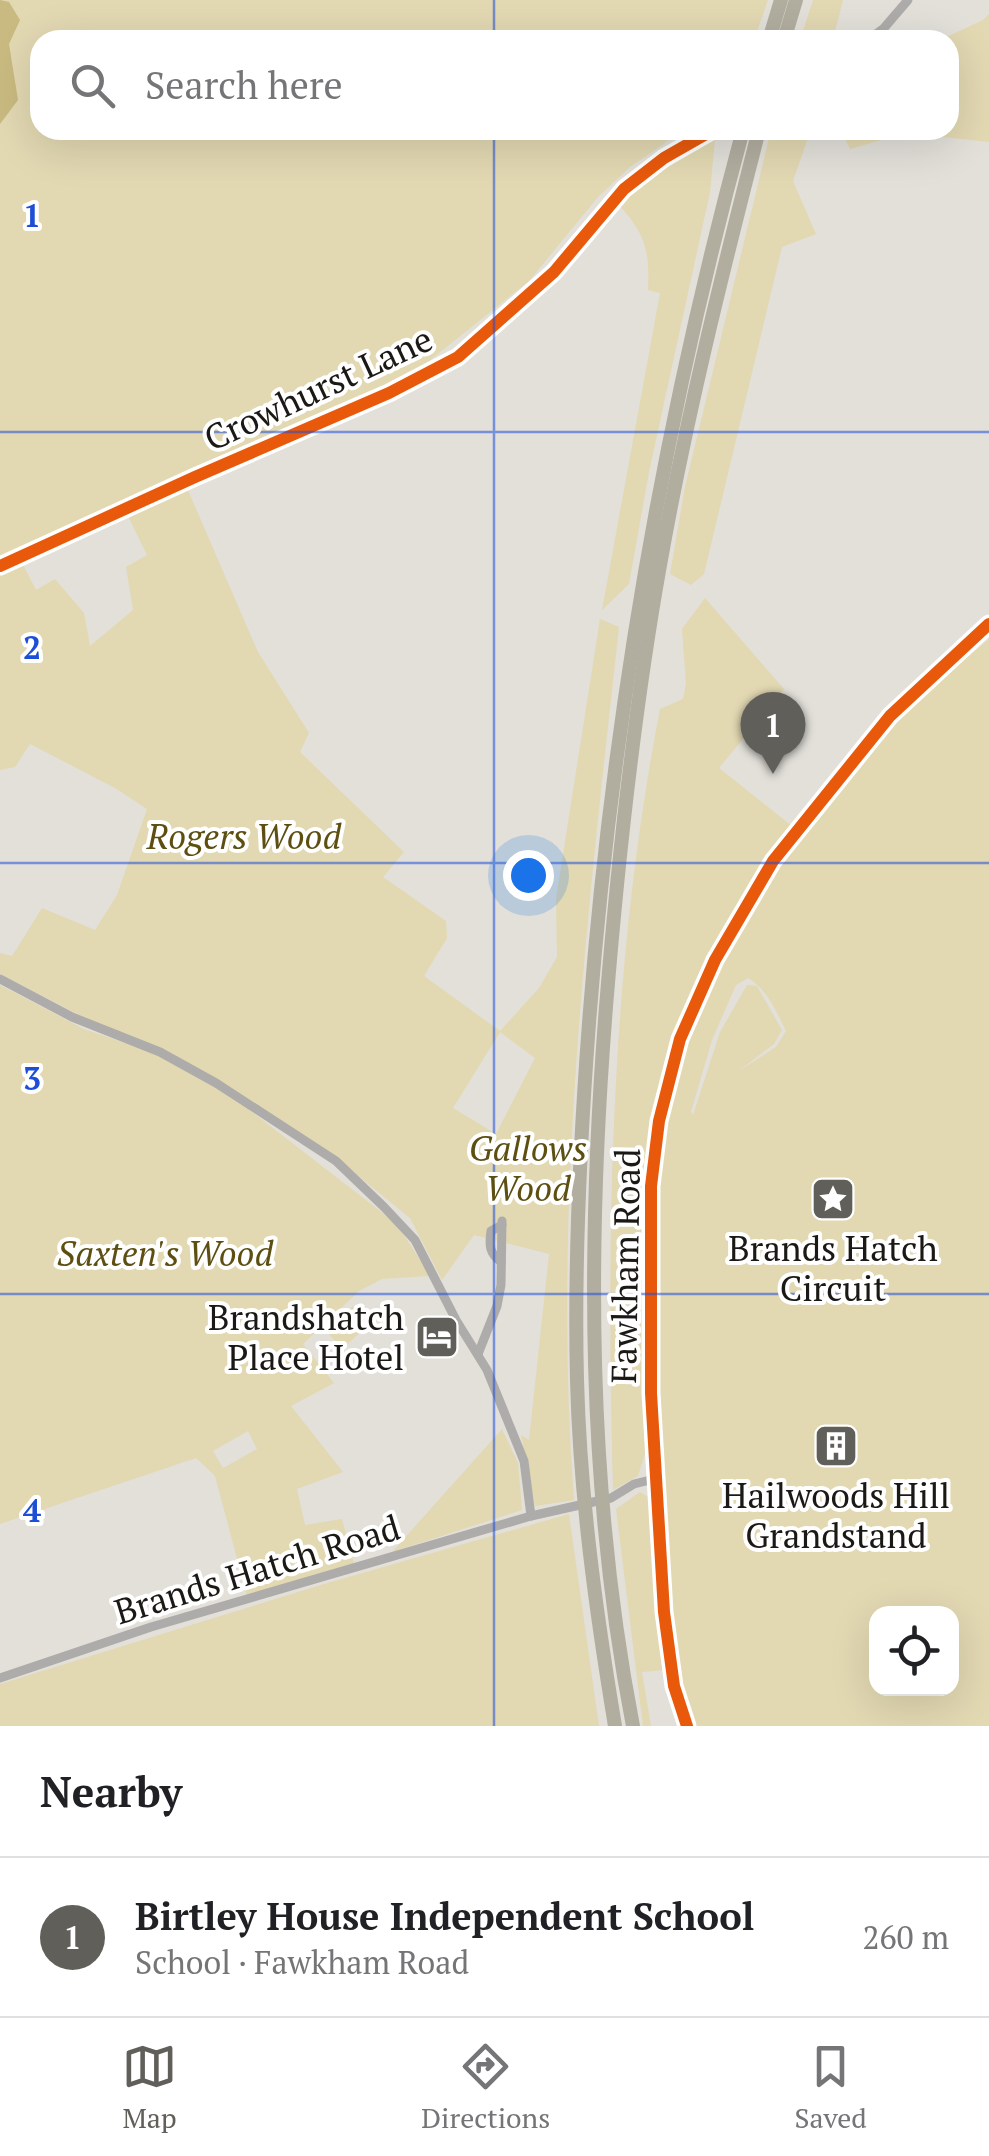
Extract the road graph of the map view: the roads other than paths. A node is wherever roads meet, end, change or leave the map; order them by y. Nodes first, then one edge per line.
1 (781, 0) edge
2 (796, 0) edge
3 (908, 0) edge
4 (772, 30) edge
5 (787, 30) edge
6 (881, 30) edge
7 (695, 140) edge
8 (741, 140) edge
9 (756, 140) edge
10 (0, 566) edge
11 (989, 624) edge
12 (0, 979) edge
13 (502, 1223) dead end
14 (467, 1337) junction
15 (484, 1338) junction
16 (478, 1354) junction
17 (654, 1479) junction
18 (531, 1516) junction
19 (0, 1678) edge
20 (615, 1726) edge
21 (632, 1726) edge
22 (687, 1726) edge

1 - 4 highway
2 - 5 highway
3 - 6 street
7 - 10 street, Crowhurst Lane
8 - 20 highway
9 - 21 highway
11 - 17 street, Fawkham Road
12 - 14 street
13 - 15 street
14 - 15 street
14 - 16 street
15 - 16 street
16 - 18 street
17 - 18 street
17 - 22 street, Fawkham Road
18 - 19 street, Brands Hatch Road

